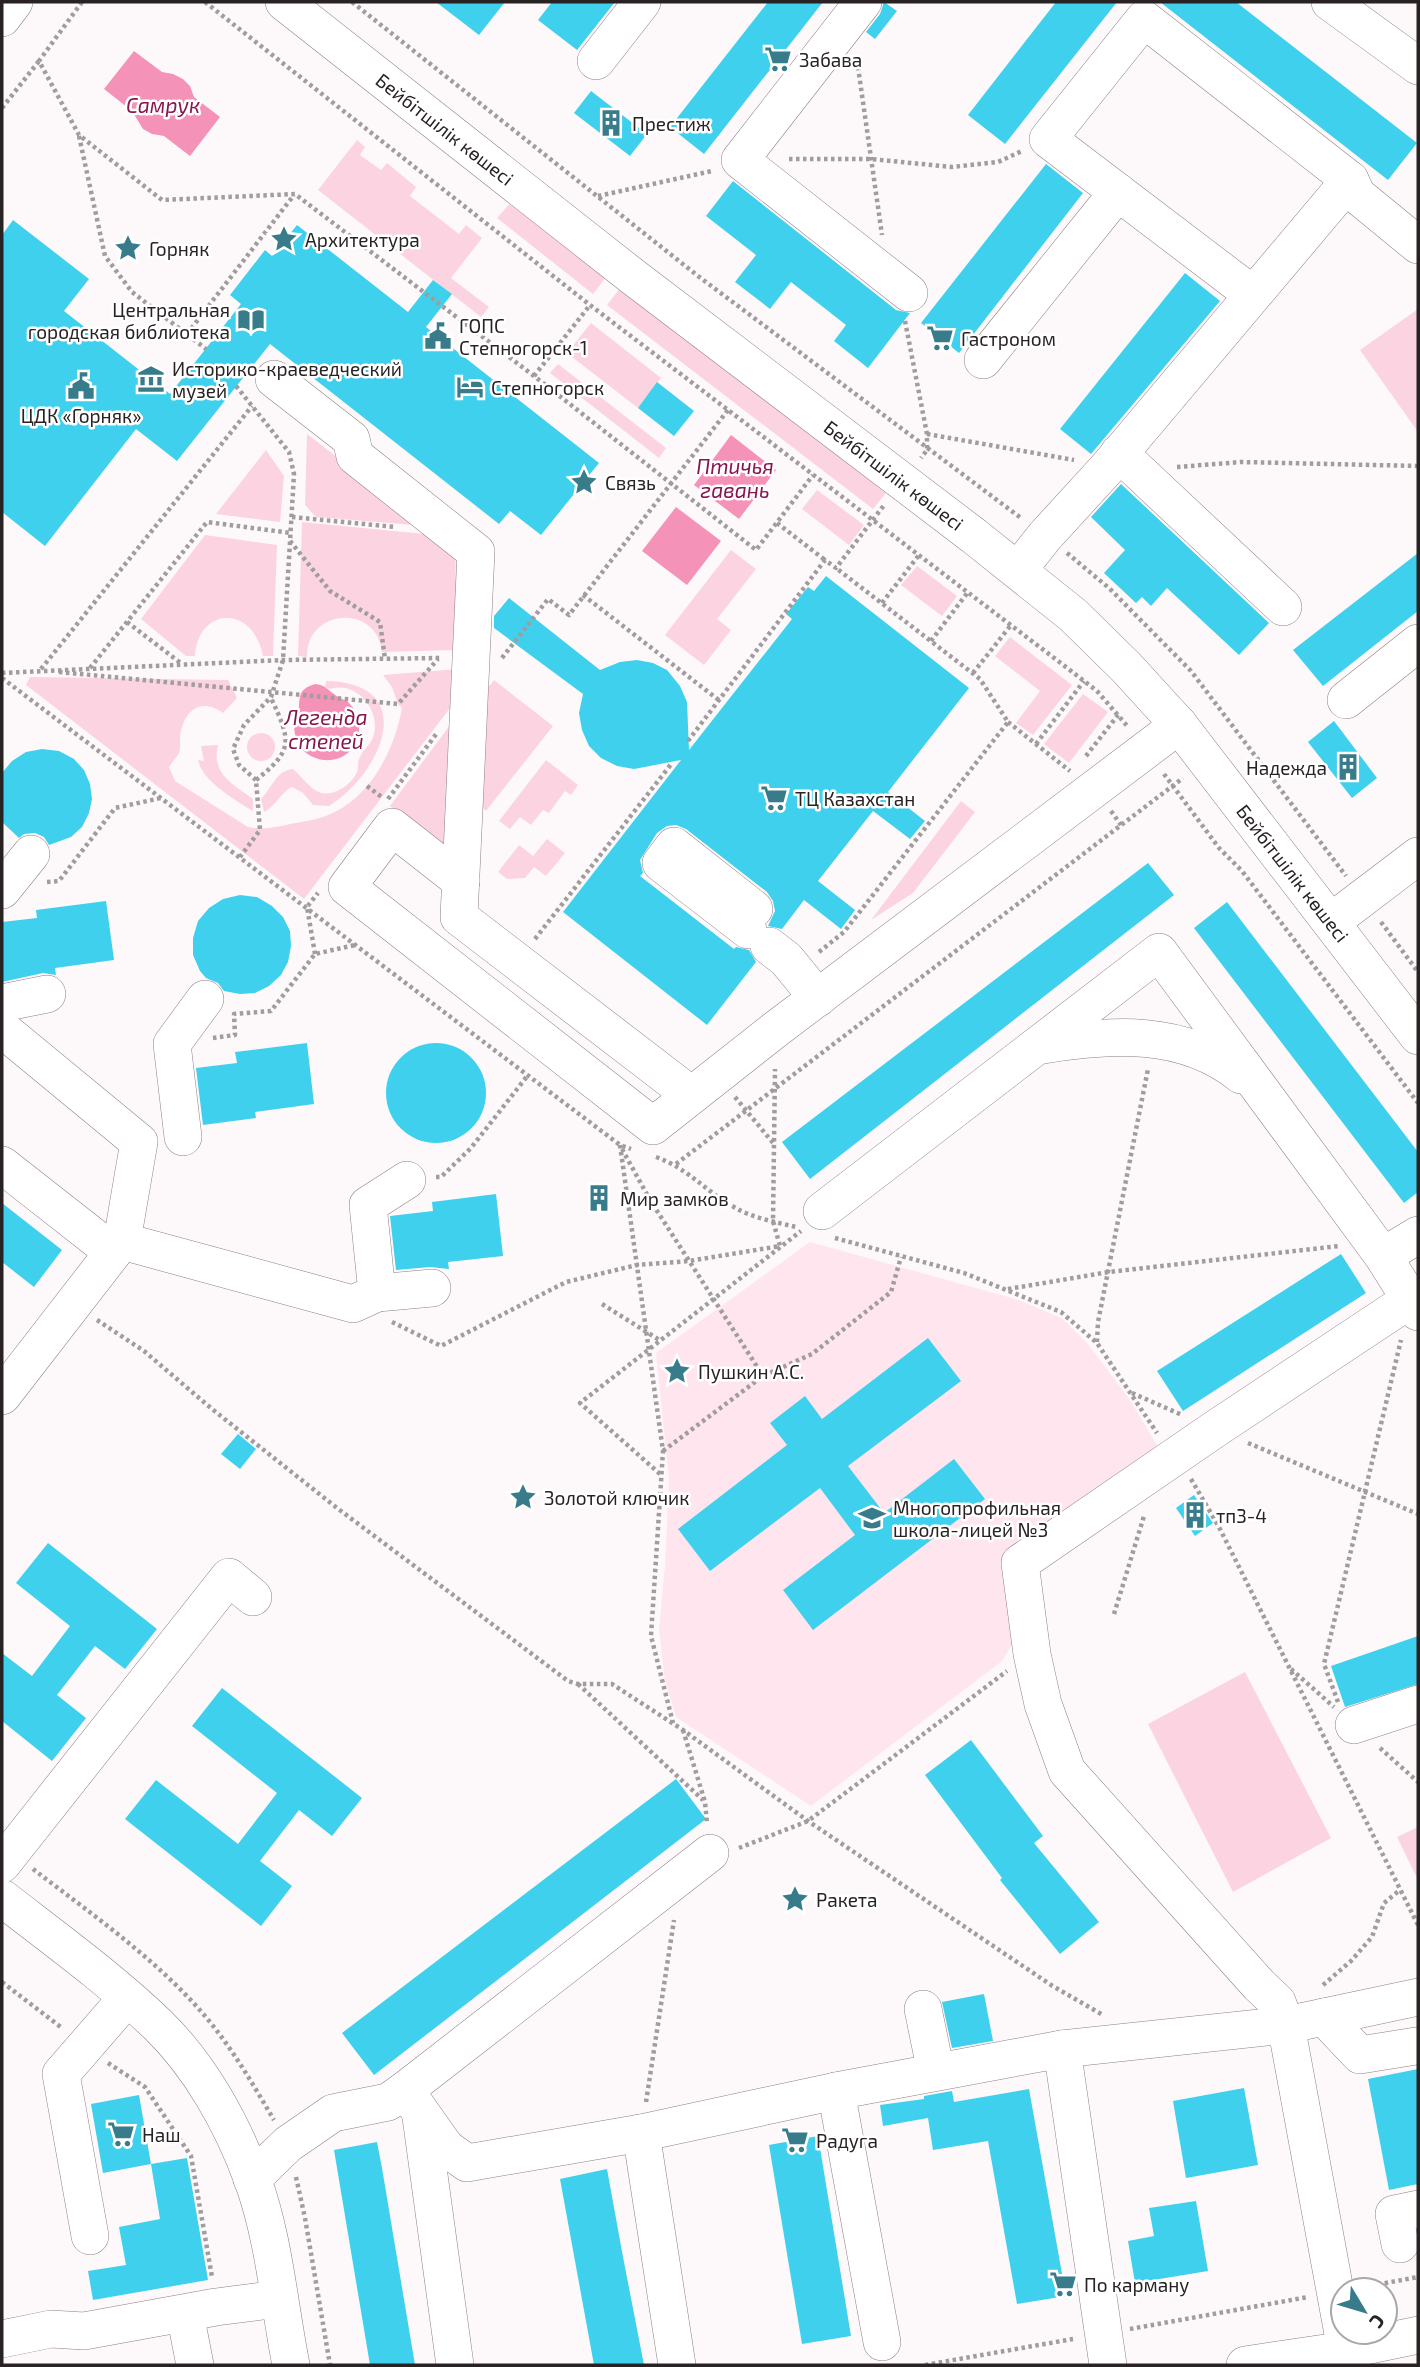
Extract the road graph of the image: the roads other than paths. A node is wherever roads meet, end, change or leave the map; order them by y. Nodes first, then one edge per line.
1 (14, 2) edge
2 (284, 2) edge
3 (642, 2) edge
4 (863, 2) edge
5 (1330, 2) edge
6 (2, 18) edge
7 (596, 61) dead end
8 (1418, 66) edge
9 (1350, 180) junction
10 (1118, 192) junction
11 (1418, 245) edge
12 (909, 293) dead end
13 (1252, 294) junction
14 (983, 360) dead end
15 (263, 393) road end
16 (1119, 453) junction
17 (1018, 570) junction
18 (1283, 607) dead end
19 (1418, 643) edge
20 (1346, 700) dead end
21 (1178, 725) junction
22 (31, 854) dead end
23 (1418, 856) edge
24 (461, 881) junction
25 (2, 890) edge
26 (1331, 922) junction
27 (757, 928) dead end
28 (47, 994) dead end
29 (818, 998) junction
30 (205, 999) dead end
31 (2, 1003) edge
32 (2, 1029) edge
33 (1418, 1036) edge
34 (1039, 1045) junction
35 (1261, 1091) junction
36 (691, 1095) junction
37 (139, 1142) junction
38 (2, 1166) edge
39 (407, 1180) road end
40 (825, 1223) road end
41 (1418, 1235) edge
42 (118, 1246) junction
43 (1377, 1249) junction
44 (432, 1287) dead end
45 (365, 1298) junction
46 (1415, 1305) edge
47 (2, 1395) edge
48 (253, 1597) dead end
49 (1418, 1704) edge
50 (1346, 1714) road end
51 (710, 1853) road end
52 (2, 1864) edge
53 (2, 1898) edge
54 (1418, 1997) edge
55 (127, 1998) junction
56 (923, 2009) dead end
57 (1282, 2013) junction
58 (1324, 2017) junction
59 (1416, 2046) dead end
60 (1062, 2049) junction
61 (936, 2072) junction
62 (836, 2091) junction
63 (412, 2101) junction
64 (641, 2133) junction
65 (252, 2179) junction
66 (1418, 2209) edge
67 (90, 2236) dead end
68 (1400, 2244) dead end
69 (278, 2299) junction
70 (200, 2311) junction
71 (1418, 2335) edge
72 (2, 2339) edge
73 (881, 2342) dead end
74 (1346, 2350) junction
75 (195, 2365) edge
76 (291, 2365) edge
77 (455, 2365) edge
78 (677, 2365) edge
79 (1108, 2365) edge
80 (1245, 2365) edge

1 - 6 street
2 - 17 street, Бейбітшілік көшесі
3 - 7 street
4 - 12 street
5 - 8 street
9 - 10 street
9 - 11 street
9 - 13 street
10 - 13 street
10 - 14 street
13 - 16 street
15 - 24 street
16 - 17 street
16 - 18 street
17 - 21 street, Бейбітшілік көшесі
19 - 20 street
21 - 26 street, Бейбітшілік көшесі
21 - 29 street
22 - 25 street
23 - 26 street
24 - 36 street
24 - 36 street
26 - 33 street, Бейбітшілік көшесі
27 - 29 street
28 - 31 street
29 - 36 street
30 - 37 street
32 - 37 street
34 - 35 street
34 - 35 street
34 - 40 street
35 - 43 street
37 - 42 street
38 - 42 street
39 - 45 street
41 - 43 street
42 - 45 street
42 - 47 street
43 - 46 street
44 - 45 street
46 - 57 street
48 - 52 street
49 - 50 street
51 - 63 street
53 - 55 street
54 - 58 street
55 - 65 street
55 - 67 street
56 - 61 street
57 - 58 street
57 - 60 street
57 - 74 street
58 - 59 street
60 - 61 street
60 - 79 street
61 - 62 street
62 - 64 street
62 - 73 street
63 - 64 street
63 - 65 street
63 - 77 street
64 - 78 street
65 - 69 street
66 - 68 street
69 - 70 street
69 - 76 street
70 - 72 street
70 - 75 street
71 - 74 street
74 - 80 street

